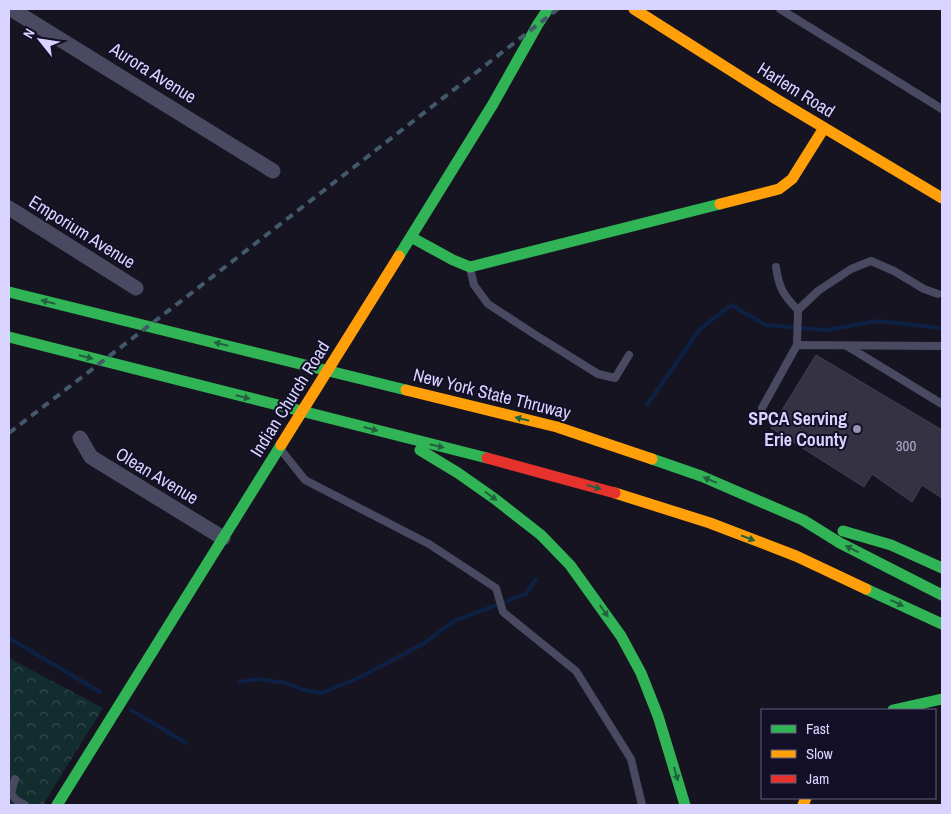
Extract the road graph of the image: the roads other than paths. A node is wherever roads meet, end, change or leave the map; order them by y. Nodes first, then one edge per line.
1 (11, 9) edge
2 (548, 9) edge
3 (634, 9) edge
4 (781, 9) edge
5 (942, 98) edge
6 (940, 107) edge
7 (824, 128) junction
8 (274, 171) dead end
9 (942, 198) edge
10 (9, 208) edge
11 (410, 237) junction
12 (470, 266) junction
13 (776, 267) dead end
14 (136, 288) dead end
15 (9, 292) edge
16 (938, 294) dead end
17 (798, 310) junction
18 (9, 337) edge
19 (797, 345) junction
20 (845, 345) junction
21 (942, 346) edge
22 (629, 355) dead end
23 (942, 404) edge
24 (762, 408) dead end
25 (390, 434) junction
26 (80, 438) dead end
27 (280, 449) junction
28 (803, 520) junction
29 (223, 538) junction
30 (942, 568) edge
31 (942, 595) edge
32 (942, 624) edge
33 (942, 699) edge
34 (897, 709) edge
35 (15, 779) dead end
36 (25, 805) edge
37 (57, 805) edge
38 (642, 805) edge
39 (685, 805) edge

1 - 8 street, Aurora Avenue
2 - 11 main road, Indian Church Road
3 - 7 main road, Harlem Road
4 - 6 lane
5 - 6 lane
7 - 9 main road, Harlem Road
7 - 12 main road
10 - 14 street, Emporium Avenue
11 - 12 main road
11 - 27 main road, Indian Church Road
12 - 22 lane
13 - 17 lane
28 -> 15 main road, New York State Thruway
16 - 17 lane
17 - 19 lane
18 -> 25 main road
19 - 20 lane
19 - 24 lane
20 - 21 lane
20 - 23 lane
25 -> 32 main road
25 -> 39 main road
26 - 29 street, Olean Avenue
27 - 29 main road, Indian Church Road
27 - 38 lane
28 - 30 main road
31 -> 28 main road, New York State Thruway
29 - 37 main road, Indian Church Road
33 - 34 main road
35 - 36 lane

